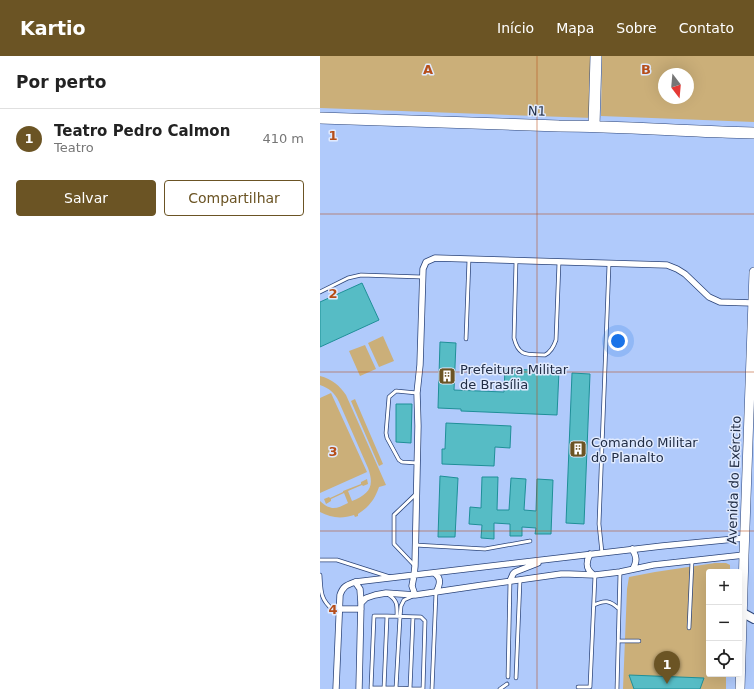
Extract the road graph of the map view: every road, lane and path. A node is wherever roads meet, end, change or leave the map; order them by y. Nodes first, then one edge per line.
1 (596, 56) edge
2 (320, 118) edge
3 (594, 126) junction
4 (754, 133) edge
5 (469, 259) junction
6 (516, 261) junction
7 (559, 262) junction
8 (609, 264) junction
9 (754, 272) edge
10 (422, 277) junction
11 (320, 292) edge
12 (752, 303) junction
13 (466, 339) dead end
14 (417, 393) junction
15 (417, 463) junction
16 (417, 493) junction
17 (745, 538) junction
18 (530, 541) dead end
19 (415, 545) junction
20 (632, 549) junction
21 (602, 553) junction
22 (590, 554) junction
23 (744, 555) junction
24 (320, 560) edge
25 (547, 560) junction
26 (692, 561) junction
27 (415, 566) junction
28 (633, 569) junction
29 (620, 572) junction
30 (434, 573) junction
31 (320, 575) edge
32 (414, 575) junction
33 (594, 575) junction
34 (394, 578) junction
35 (520, 580) junction
36 (510, 581) junction
37 (355, 582) junction
38 (436, 592) junction
39 (386, 593) junction
40 (415, 595) junction
41 (594, 605) junction
42 (361, 606) junction
43 (340, 609) junction
44 (619, 609) junction
45 (743, 613) junction
46 (387, 616) junction
47 (399, 617) junction
48 (413, 617) junction
49 (754, 618) edge
50 (690, 628) dead end
51 (618, 641) junction
52 (639, 641) dead end
53 (508, 677) dead end
54 (516, 678) dead end
55 (507, 684) dead end
56 (578, 687) dead end
57 (384, 688) edge
58 (396, 688) edge
59 (410, 688) edge
60 (433, 688) edge
61 (336, 689) edge
62 (359, 689) edge
63 (500, 689) edge
64 (617, 689) edge
65 (740, 689) edge

1 - 3 highway
2 - 3 highway, N1
3 - 4 highway, N1
5 - 6 street
5 - 10 street
5 - 13 lane
6 - 7 street
6 - 7 lane
7 - 8 street
8 - 12 street
8 - 21 lane
9 - 12 main road, Avenida do Exército
10 - 11 lane
10 - 14 street
12 - 17 main road, Avenida do Exército
14 - 15 street
14 - 15 lane
15 - 16 street
16 - 19 street
16 - 27 lane
17 - 20 street
17 - 23 main road, Avenida do Exército
18 - 19 lane
19 - 27 street
20 - 21 street
20 - 28 street
21 - 22 street
22 - 25 street
22 - 33 street
23 - 26 street
23 - 45 main road, Avenida do Exército
24 - 34 lane
25 - 30 street
25 - 36 street
26 - 28 street
26 - 50 lane
27 - 32 street
28 - 29 street
29 - 33 street
29 - 44 lane
30 - 32 street
30 - 38 street
31 - 43 lane
32 - 34 street
32 - 40 street
33 - 35 street
33 - 41 lane
34 - 37 street
35 - 36 street
35 - 54 lane
36 - 38 street
36 - 53 lane
37 - 42 street
37 - 43 street
38 - 40 street
38 - 60 lane
39 - 40 street
39 - 42 street
39 - 47 lane
40 - 47 lane
41 - 44 lane
41 - 56 lane
42 - 43 street
42 - 62 street
43 - 61 street
44 - 51 lane
45 - 49 street
45 - 65 main road, Avenida do Exército
46 - 47 lane
46 - 57 lane
46 - 57 lane
47 - 48 lane
47 - 58 lane
48 - 59 lane
48 - 59 lane
51 - 52 lane
51 - 64 lane
55 - 63 lane
57 - 58 lane
58 - 59 lane

